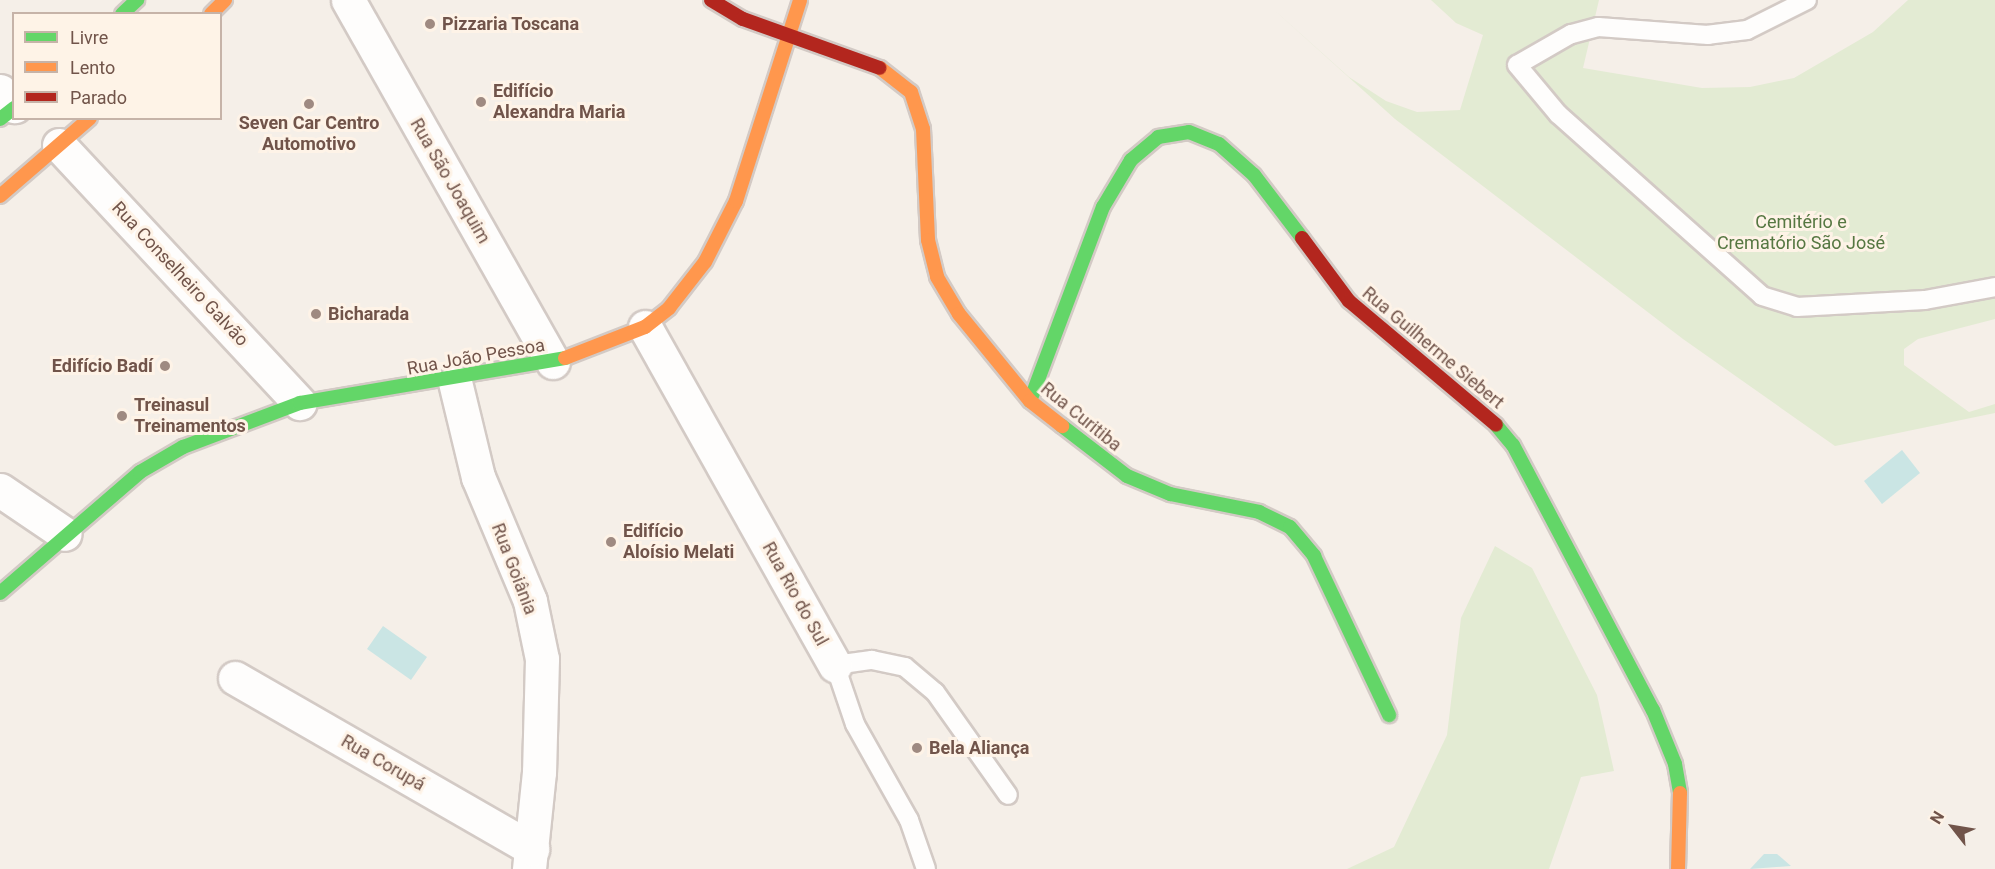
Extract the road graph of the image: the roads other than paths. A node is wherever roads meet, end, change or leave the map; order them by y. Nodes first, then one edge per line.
1 (137, 0) edge
2 (225, 0) edge
3 (348, 0) edge
4 (711, 0) edge
5 (800, 0) edge
6 (1807, 0) edge
7 (124, 12) edge
8 (213, 12) edge
9 (789, 33) junction
10 (0, 92) edge
11 (12, 105) edge
12 (12, 109) edge
13 (0, 119) edge
14 (88, 120) edge
15 (59, 145) junction
16 (0, 196) edge
17 (1995, 287) edge
18 (645, 327) junction
19 (553, 362) junction
20 (455, 382) junction
21 (1030, 401) junction
22 (300, 403) junction
23 (0, 490) edge
24 (65, 534) junction
25 (0, 593) edge
26 (835, 665) junction
27 (235, 678) dead end
28 (1389, 715) dead end
29 (1008, 795) dead end
30 (530, 859) edge
31 (926, 869) edge
32 (1678, 869) edge

1 - 7 street
2 - 8 street
3 - 19 street, Rua São Joaquim
4 - 9 street, Rua Curitiba
5 - 9 street, Rua João Pessoa
6 - 17 lane
9 - 18 street, Rua João Pessoa
9 - 21 street, Rua Curitiba
10 - 11 street
12 - 13 street
14 - 15 street
15 - 16 street
15 - 22 street, Rua Conselheiro Galvão
18 - 19 street, Rua João Pessoa
18 - 26 street, Rua Rio do Sul
19 - 20 street, Rua João Pessoa
20 - 22 street, Rua João Pessoa
20 - 30 street, Rua Goiânia
21 - 28 street, Rua Curitiba
21 - 32 street, Rua Guilherme Siebert
22 - 24 street, Rua João Pessoa
23 - 24 street
24 - 25 street, Rua João Pessoa
26 - 29 lane
26 - 31 lane, Rua Rio do Sul
27 - 30 street, Rua Corupá

